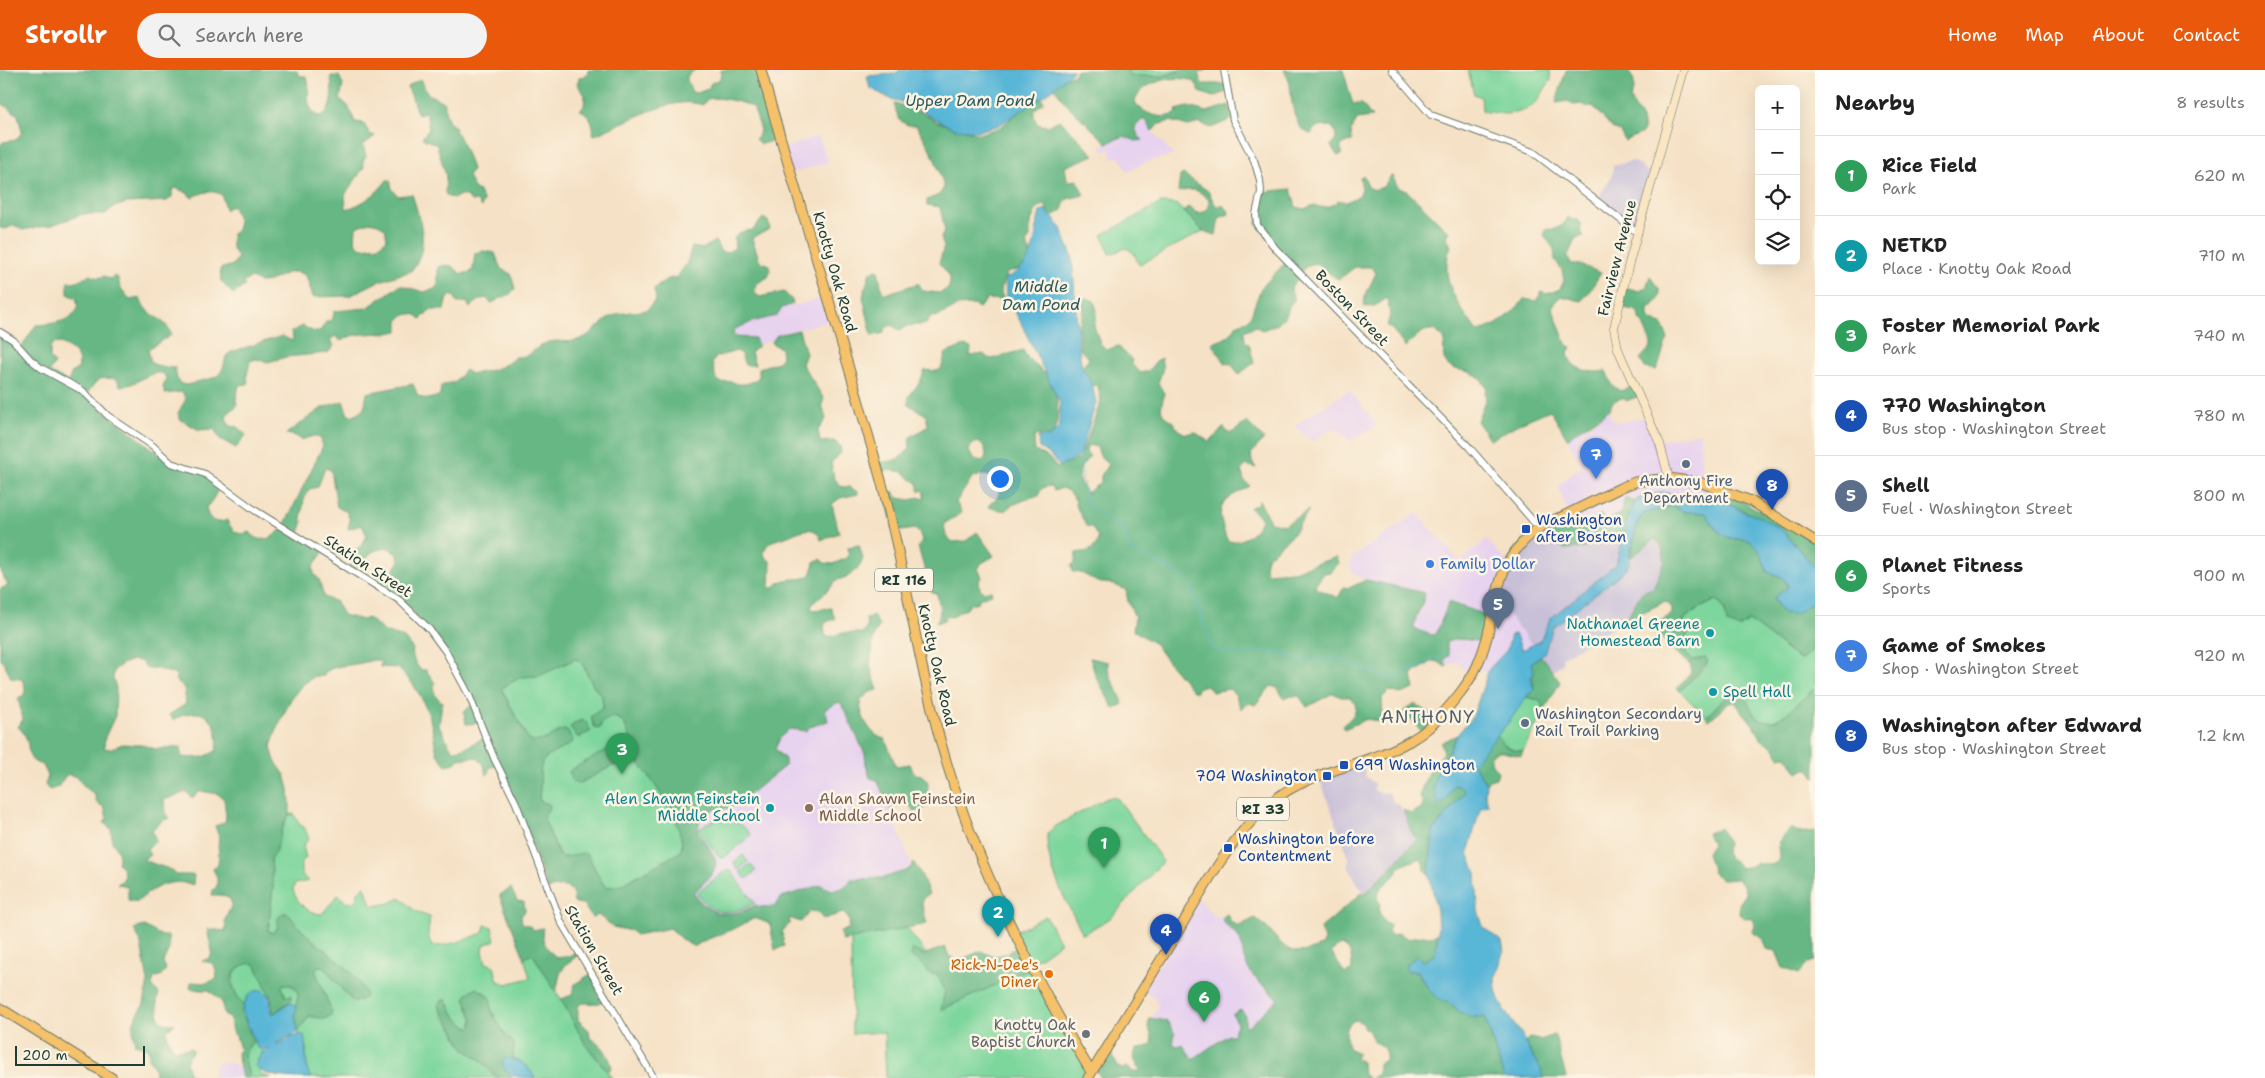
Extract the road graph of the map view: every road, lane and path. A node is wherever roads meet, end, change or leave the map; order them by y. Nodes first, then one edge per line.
1 (761, 70) edge
2 (1224, 70) edge
3 (1392, 70) edge
4 (1683, 70) edge
5 (1638, 233) junction
6 (0, 332) edge
7 (1669, 478) junction
8 (1539, 528) junction
9 (1815, 541) edge
10 (0, 1008) edge
11 (1089, 1075) edge
12 (112, 1078) edge
13 (654, 1078) edge

1 - 11 main road, Knotty Oak Road / RI 116
2 - 8 street, Boston Street
3 - 5 street
4 - 5 main road, Fairview Avenue
5 - 7 main road, Fairview Avenue
6 - 13 street, Station Street
7 - 8 main road, RI 33
7 - 9 main road, RI 33
8 - 11 main road, RI 33
10 - 12 main road

